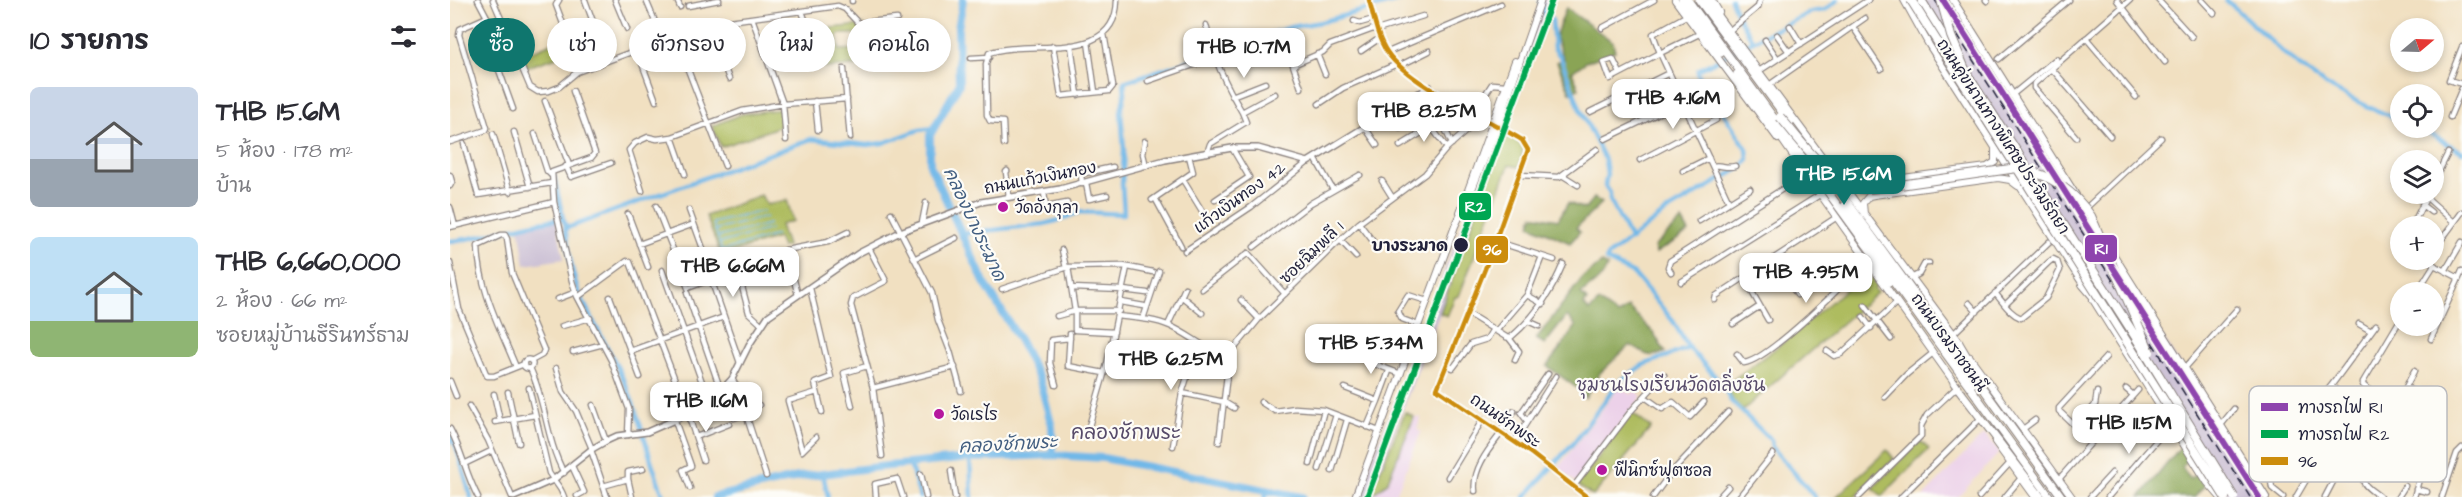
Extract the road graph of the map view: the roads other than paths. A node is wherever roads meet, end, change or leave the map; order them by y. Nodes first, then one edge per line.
1 (478, 0) edge
2 (493, 0) edge
3 (585, 0) edge
4 (615, 0) edge
5 (646, 0) edge
6 (677, 0) edge
7 (719, 0) edge
8 (1117, 0) edge
9 (1369, 0) edge
10 (1654, 0) edge
11 (1673, 0) edge
12 (1682, 0) edge
13 (1688, 0) edge
14 (1694, 0) edge
15 (1699, 0) edge
16 (1706, 0) edge
17 (1712, 0) edge
18 (1760, 0) edge
19 (1868, 0) edge
20 (1904, 0) edge
21 (1911, 0) edge
22 (1921, 0) edge
23 (1941, 0) edge
24 (1953, 0) edge
25 (2069, 0) edge
26 (2117, 0) edge
27 (2130, 0) edge
28 (2158, 0) edge
29 (2202, 0) edge
30 (1539, 1) edge
31 (557, 2) edge
32 (1501, 4) dead end
33 (688, 6) dead end
34 (680, 7) dead end
35 (2121, 8) junction
36 (802, 11) junction
37 (2214, 13) dead end
38 (1424, 16) dead end
39 (1684, 17) junction
40 (501, 18) edge
41 (562, 18) edge
42 (592, 18) edge
43 (654, 18) edge
44 (752, 18) junction
45 (804, 18) edge
46 (852, 18) edge
47 (1865, 18) dead end
48 (746, 19) edge
49 (1374, 19) junction
50 (1354, 21) dead end
51 (1206, 25) dead end
52 (1790, 26) dead end
53 (1853, 27) junction
54 (1602, 28) dead end
55 (627, 29) dead end
56 (1377, 29) junction
57 (1729, 31) junction
58 (1104, 34) junction
59 (1699, 34) junction
60 (1777, 35) dead end
61 (2192, 37) dead end
62 (1380, 38) junction
63 (2086, 38) junction
64 (1765, 40) dead end
65 (1088, 42) junction
66 (1801, 44) junction
67 (1071, 45) junction
68 (1053, 46) junction
69 (1738, 47) junction
70 (2462, 47) edge
71 (1361, 51) dead end
72 (1429, 51) dead end
73 (1388, 52) junction
74 (1788, 52) junction
75 (629, 53) edge
76 (1660, 53) junction
77 (1317, 54) junction
78 (1743, 54) junction
79 (1213, 55) junction
80 (1719, 55) junction
81 (989, 57) junction
82 (971, 58) dead end
83 (1777, 58) junction
84 (1999, 58) dead end
85 (2056, 59) dead end
86 (2164, 62) dead end
87 (1398, 65) junction
88 (844, 69) dead end
89 (1881, 69) dead end
90 (2052, 69) junction
91 (1759, 71) junction
92 (500, 72) edge
93 (525, 72) edge
94 (645, 72) edge
95 (689, 72) edge
96 (726, 72) edge
97 (1620, 73) dead end
98 (1669, 73) junction
99 (1324, 74) dead end
100 (1967, 74) junction
101 (729, 79) dead end
102 (1148, 81) dead end
103 (1265, 83) dead end
104 (1506, 85) junction
105 (1769, 85) junction
106 (2462, 86) edge
107 (1430, 87) junction
108 (1301, 88) dead end
109 (573, 91) dead end
110 (1095, 92) junction
111 (1418, 93) junction
112 (1700, 93) dead end
113 (1275, 94) dead end
114 (1078, 95) junction
115 (2012, 95) junction
116 (1232, 96) junction
117 (2136, 97) dead end
118 (847, 99) junction
119 (545, 101) dead end
120 (656, 101) dead end
121 (815, 101) junction
122 (1683, 101) junction
123 (783, 104) junction
124 (1319, 104) dead end
125 (513, 109) dead end
126 (1428, 109) dead end
127 (1388, 111) junction
128 (1242, 112) junction
129 (1590, 112) dead end
130 (1473, 113) junction
131 (1780, 117) junction
132 (2450, 117) dead end
133 (1481, 118) junction
134 (1716, 120) dead end
135 (708, 123) junction
136 (1494, 125) junction
137 (1364, 126) junction
138 (1401, 128) dead end
139 (818, 130) dead end
140 (1696, 130) junction
141 (1446, 131) dead end
142 (514, 132) dead end
143 (493, 134) dead end
144 (535, 134) dead end
145 (2110, 136) dead end
146 (672, 137) junction
147 (2076, 137) dead end
148 (850, 138) dead end
149 (2161, 138) dead end
150 (1605, 139) dead end
151 (786, 140) dead end
152 (1145, 141) dead end
153 (450, 142) edge
154 (464, 144) dead end
155 (1004, 144) dead end
156 (1452, 144) junction
157 (1377, 145) dead end
158 (1400, 146) dead end
159 (1995, 146) junction
160 (1233, 148) junction
161 (1447, 148) junction
162 (1597, 149) dead end
163 (1207, 153) junction
164 (2448, 153) dead end
165 (1189, 156) junction
166 (1315, 158) junction
167 (1709, 158) junction
168 (1640, 160) dead end
169 (2444, 161) edge
170 (1308, 162) junction
171 (611, 163) dead end
172 (1993, 164) junction
173 (567, 165) junction
174 (1800, 165) joint
175 (725, 166) dead end
176 (1146, 166) junction
177 (1735, 166) dead end
178 (1113, 167) dead end
179 (1713, 167) junction
180 (1007, 171) dead end
181 (1683, 171) dead end
182 (685, 174) dead end
183 (1806, 174) junction
184 (450, 175) edge
185 (1520, 175) junction
186 (551, 176) junction
187 (1360, 176) dead end
188 (1560, 176) junction
189 (1836, 176) junction
190 (2002, 178) junction
191 (1183, 180) junction
192 (1382, 181) dead end
193 (1863, 182) junction
194 (552, 183) junction
195 (1084, 183) junction
196 (1554, 184) dead end
197 (1578, 185) dead end
198 (450, 186) edge
199 (530, 187) junction
200 (2022, 188) junction
201 (1750, 189) dead end
202 (1333, 190) junction
203 (642, 191) dead end
204 (510, 192) junction
205 (1044, 192) junction
206 (1821, 194) junction
207 (1107, 195) dead end
208 (1392, 196) junction
209 (1869, 196) junction
210 (1009, 197) junction
211 (1215, 200) dead end
212 (1728, 201) junction
213 (554, 202) junction
214 (926, 203) dead end
215 (1067, 203) dead end
216 (2426, 204) edge
217 (2431, 204) edge
218 (656, 206) dead end
219 (450, 207) edge
220 (1046, 207) junction
221 (2085, 209) junction
222 (689, 210) dead end
223 (1030, 210) dead end
224 (1855, 212) junction
225 (2431, 212) dead end
226 (2462, 212) edge
227 (891, 213) dead end
228 (628, 214) dead end
229 (1865, 216) junction
230 (1837, 217) junction
231 (1206, 219) dead end
232 (1698, 221) dead end
233 (2454, 222) junction
234 (922, 223) junction
235 (1359, 223) junction
236 (694, 224) junction
237 (453, 226) edge
238 (848, 232) dead end
239 (900, 232) junction
240 (667, 234) junction
241 (2444, 236) edge
242 (957, 238) dead end
243 (1340, 240) junction
244 (1496, 241) junction
245 (2049, 242) dead end
246 (2462, 242) edge
247 (639, 244) junction
248 (1375, 244) dead end
249 (1254, 247) dead end
250 (869, 248) junction
251 (1062, 250) dead end
252 (733, 253) dead end
253 (1356, 257) dead end
254 (1774, 258) junction
255 (914, 259) junction
256 (1541, 259) dead end
257 (1868, 259) junction
258 (1554, 260) dead end
259 (450, 263) edge
260 (1929, 263) dead end
261 (1563, 264) dead end
262 (648, 267) dead end
263 (1067, 267) junction
264 (1127, 267) junction
265 (738, 269) junction
266 (662, 270) dead end
267 (2445, 271) joint
268 (2462, 271) edge
269 (1671, 272) dead end
270 (1744, 278) junction
271 (1911, 278) junction
272 (2459, 278) junction
273 (713, 282) junction
274 (1681, 282) dead end
275 (2083, 284) junction
276 (810, 288) junction
277 (1072, 288) junction
278 (1185, 288) dead end
279 (1202, 288) dead end
280 (1002, 289) dead end
281 (1123, 290) junction
282 (687, 293) dead end
283 (1147, 293) dead end
284 (1995, 293) junction
285 (1285, 294) junction
286 (798, 295) junction
287 (1797, 295) dead end
288 (577, 296) junction
289 (1181, 296) junction
290 (1527, 296) junction
291 (610, 297) dead end
292 (558, 299) dead end
293 (1240, 300) dead end
294 (1715, 300) dead end
295 (1427, 301) junction
296 (1121, 302) junction
297 (1896, 303) junction
298 (1969, 303) dead end
299 (1543, 304) junction
300 (1865, 305) dead end
301 (2005, 305) junction
302 (1144, 306) dead end
303 (1761, 306) junction
304 (2237, 309) dead end
305 (1076, 311) junction
306 (1467, 312) junction
307 (1977, 312) junction
308 (1202, 313) dead end
309 (1119, 314) junction
310 (1057, 316) dead end
311 (724, 317) junction
312 (1863, 317) dead end
313 (590, 318) junction
314 (1143, 319) junction
315 (1259, 319) junction
316 (1768, 320) dead end
317 (1528, 321) junction
318 (1878, 321) junction
319 (761, 324) junction
320 (1733, 324) dead end
321 (2359, 324) dead end
322 (1168, 325) junction
323 (1418, 325) junction
324 (2376, 325) dead end
325 (562, 326) dead end
326 (1539, 326) dead end
327 (698, 327) junction
328 (1871, 328) junction
329 (1495, 330) junction
330 (2371, 331) junction
331 (684, 332) junction
332 (1114, 332) junction
333 (2390, 336) edge
334 (1955, 337) junction
335 (1507, 338) junction
336 (1891, 339) dead end
337 (2431, 339) dead end
338 (661, 340) junction
339 (1198, 343) junction
340 (603, 345) junction
341 (1410, 348) junction
342 (630, 351) junction
343 (1827, 351) dead end
344 (573, 352) dead end
345 (1933, 353) junction
346 (1737, 354) dead end
347 (1346, 355) dead end
348 (1382, 355) dead end
349 (1230, 356) junction
350 (2106, 357) dead end
351 (1515, 360) dead end
352 (531, 361) junction
353 (740, 363) junction
354 (524, 364) junction
355 (1446, 365) junction
356 (867, 366) junction
357 (955, 367) junction
358 (516, 368) junction
359 (530, 368) junction
360 (556, 368) dead end
361 (2185, 368) junction
362 (1389, 370) junction
363 (2414, 371) dead end
364 (1104, 373) junction
365 (1401, 374) junction
366 (1548, 374) dead end
367 (1664, 375) dead end
368 (1556, 376) dead end
369 (640, 377) dead end
370 (732, 379) junction
371 (450, 381) edge
372 (1056, 385) dead end
373 (1956, 385) junction
374 (2331, 386) edge
375 (2364, 386) edge
376 (2407, 386) edge
377 (529, 388) dead end
378 (873, 388) junction
379 (1346, 388) dead end
380 (2126, 389) dead end
381 (2138, 390) dead end
382 (720, 391) junction
383 (961, 391) dead end
384 (508, 392) dead end
385 (817, 392) junction
386 (2097, 392) dead end
387 (2164, 392) junction
388 (1182, 393) junction
389 (494, 394) dead end
390 (2133, 395) junction
391 (456, 396) dead end
392 (1645, 397) junction
393 (1885, 397) dead end
394 (708, 399) junction
395 (1377, 401) junction
396 (1224, 402) junction
397 (1261, 402) dead end
398 (1704, 402) dead end
399 (593, 405) dead end
400 (759, 405) dead end
401 (469, 406) dead end
402 (852, 406) dead end
403 (1234, 408) dead end
404 (2234, 409) dead end
405 (1323, 410) junction
406 (746, 411) junction
407 (1514, 411) dead end
408 (822, 412) dead end
409 (1728, 412) dead end
410 (688, 414) junction
411 (535, 415) junction
412 (1336, 415) junction
413 (734, 418) dead end
414 (514, 419) junction
415 (1483, 419) junction
416 (1980, 419) junction
417 (1347, 420) junction
418 (2035, 420) dead end
419 (675, 421) junction
420 (1527, 422) junction
421 (729, 424) dead end
422 (2221, 425) junction
423 (1367, 427) junction
424 (2076, 427) junction
425 (2168, 427) dead end
426 (450, 429) edge
427 (2024, 429) junction
428 (1379, 432) junction
429 (1501, 432) junction
430 (1088, 433) dead end
431 (628, 435) junction
432 (696, 437) junction
433 (816, 437) dead end
434 (606, 441) junction
435 (1515, 441) junction
436 (1219, 442) dead end
437 (2092, 442) junction
438 (519, 443) dead end
439 (764, 443) dead end
440 (1173, 446) dead end
441 (758, 447) junction
442 (2462, 448) edge
443 (591, 450) junction
444 (491, 451) junction
445 (750, 452) dead end
446 (1773, 454) dead end
447 (882, 456) dead end
448 (703, 460) dead end
449 (2013, 462) junction
450 (464, 464) junction
451 (1310, 464) dead end
452 (572, 466) junction
453 (643, 469) dead end
454 (1319, 469) dead end
455 (2249, 470) edge
456 (951, 471) dead end
457 (1332, 471) dead end
458 (564, 473) junction
459 (2112, 473) dead end
460 (921, 474) dead end
461 (766, 476) dead end
462 (1448, 477) dead end
463 (2022, 478) junction
464 (628, 479) junction
465 (2059, 479) junction
466 (553, 480) junction
467 (2257, 482) edge
468 (2271, 482) edge
469 (2305, 482) edge
470 (2333, 482) edge
471 (2364, 482) edge
472 (2418, 482) edge
473 (603, 486) junction
474 (1574, 486) junction
475 (2405, 486) dead end
476 (1728, 487) dead end
477 (690, 488) dead end
478 (2416, 489) junction
479 (1475, 491) dead end
480 (2427, 492) dead end
481 (525, 495) edge
482 (577, 496) edge
483 (478, 497) edge
484 (513, 497) edge
485 (564, 497) edge
486 (607, 497) edge
487 (632, 497) edge
488 (876, 497) edge
489 (903, 497) edge
490 (926, 497) edge
491 (955, 497) edge
492 (1355, 497) edge
493 (1587, 497) edge
494 (1653, 497) edge
495 (1719, 497) edge
496 (1739, 497) edge
497 (1859, 497) edge
498 (1901, 497) edge
499 (1979, 497) edge
500 (2005, 497) edge
501 (2035, 497) edge
502 (2040, 497) edge
503 (2048, 497) edge
504 (2056, 497) edge
505 (2062, 497) edge
506 (2067, 497) edge
507 (2072, 497) edge
508 (2090, 497) edge
509 (2108, 497) edge
510 (2220, 497) edge
511 (2225, 497) edge
512 (2234, 497) edge
513 (2266, 497) edge
514 (2283, 497) edge
515 (2296, 497) edge
516 (2325, 497) edge
517 (2380, 497) edge
518 (2398, 497) edge
519 (2414, 497) edge
520 (2442, 497) edge

1 - 153 street
2 - 40 street
3 - 42 street
4 - 55 street
5 - 43 street
6 - 34 street
7 - 33 street
8 - 58 street
9 - 49 street
10 - 54 street
11 - 39 main road
11 - 59 main road
12 - 80 main road, ถนนบรมราชชนนี
13 - 503 main road
14 - 131 main road
15 - 69 main road, ถนนบรมราชชนนี
16 - 57 main road
17 - 57 main road
18 - 57 street
19 - 66 street
20 - 159 main road, ถนนคู่ขนานทางพิเศษประจิมรัถยา
21 - 511 highway, bridge
22 - 100 highway, bridge
23 - 100 highway, bridge
24 - 115 main road, ถนนคู่ขนานทางพิเศษประจิมรัถยา
25 - 84 street
26 - 35 street
27 - 35 street
28 - 61 street
29 - 37 street
30 - 104 main road
30 - 136 main road
31 - 41 street
32 - 73 street
35 - 63 street
35 - 86 street
36 - 44 street
36 - 45 street
36 - 46 street
38 - 56 street
39 - 59 main road
39 - 76 street
44 - 48 street
44 - 123 street
47 - 53 street
49 - 50 street
49 - 56 street
51 - 79 street
52 - 66 street
53 - 89 street
53 - 105 street
56 - 62 street
56 - 77 street
57 - 69 main road
58 - 65 street
58 - 110 street
59 - 76 street
59 - 80 main road
60 - 74 street
62 - 71 street
62 - 73 street
63 - 90 street
63 - 117 street
64 - 83 street
65 - 67 street
65 - 110 street
66 - 74 street
67 - 68 street
67 - 114 street
68 - 81 street
68 - 114 street
69 - 78 main road, ถนนบรมราชชนนี
70 - 106 street
72 - 87 street
73 - 87 street
74 - 83 street
75 - 93 street
76 - 97 street
76 - 98 street
77 - 99 street
77 - 108 street
78 - 91 main road
78 - 224 main road, ถนนบรมราชชนนี
79 - 102 street
79 - 116 street
80 - 174 main road, ถนนบรมราชชนนี
81 - 82 street
81 - 155 street
83 - 91 street
85 - 115 street
87 - 107 street
87 - 124 street
88 - 118 street
90 - 145 street
90 - 147 street
91 - 105 main road
92 - 125 street
94 - 120 street
95 - 135 street
96 - 101 street
98 - 122 street
98 - 129 street
100 - 387 highway, bridge
103 - 116 street
104 - 130 street
104 - 136 main road
105 - 189 main road
106 - 132 street
107 - 111 street
107 - 130 street
109 - 173 street
110 - 114 street
111 - 126 street
111 - 127 street
112 - 122 street
113 - 128 street
115 - 221 main road, ถนนคู่ขนานทางพิเศษประจิมรัถยา
116 - 128 street
118 - 121 street
118 - 148 street
119 - 173 street
121 - 123 street
121 - 139 street
122 - 140 street
122 - 150 street
123 - 135 street
123 - 151 street
127 - 137 street
127 - 138 street
128 - 163 street
130 - 133 street
131 - 387 highway, bridge
131 - 504 main road, bridge
133 - 136 street
133 - 156 street, ซอยฉิมพลี 1
134 - 140 street
135 - 146 street
135 - 175 street
136 - 185 street
136 - 295 main road
137 - 157 street
137 - 166 street
140 - 167 street
140 - 168 street
141 - 156 street
142 - 199 street
143 - 204 street
144 - 186 street
146 - 182 street
146 - 203 street
149 - 221 street
152 - 176 street
154 - 204 street
156 - 161 street, ซอยฉิมพลี 1
158 - 161 street
159 - 172 main road
159 - 200 main road, ถนนคู่ขนานทางพิเศษประจิมรัถยา
160 - 163 street, ถนนแก้วเงินทอง
160 - 170 street, ถนนแก้วเงินทอง
160 - 211 street
161 - 208 street, ซอยฉิมพลี 1
162 - 188 street
163 - 165 street, ถนนแก้วเงินทอง
164 - 169 street
165 - 176 street, ถนนแก้วเงินทอง
165 - 191 street
166 - 170 street
166 - 202 street
167 - 179 street
167 - 181 street
170 - 191 street, แก้วเงินทอง 42
171 - 173 street
172 - 190 main road
172 - 193 main road
173 - 186 street
174 - 183 main road, ถนนบรมราชชนนี
176 - 195 street, ถนนแก้วเงินทอง
177 - 179 street
178 - 195 street
179 - 212 street
180 - 210 street
183 - 206 main road, ถนนบรมราชชนนี
183 - 269 street
184 - 198 street
185 - 188 street
185 - 244 street
186 - 194 street
187 - 202 street
188 - 196 street
188 - 197 street
189 - 193 main road
189 - 229 main road
190 - 200 main road
190 - 209 main road
191 - 231 street
192 - 208 street
193 - 209 main road
194 - 199 street
194 - 213 street
195 - 205 street, ถนนแก้วเงินทอง
195 - 207 street
199 - 204 street
200 - 275 main road, ถนนคู่ขนานทางพิเศษประจิมรัถยา
201 - 212 street
202 - 249 street
205 - 210 street, ถนนแก้วเงินทอง
205 - 220 street
206 - 230 main road, ถนนบรมราชชนนี
206 - 274 street
208 - 235 street, ซอยฉิมพลี 1
209 - 229 main road
210 - 234 street, ถนนแก้วเงินทอง
212 - 232 street
213 - 237 street
213 - 288 street
214 - 234 street
215 - 220 street
216 - 225 street
217 - 233 street
218 - 240 street
219 - 237 street
220 - 223 street
221 - 361 main road, ถนนคู่ขนานทางพิเศษประจิมรัถยา
222 - 236 street
224 - 229 main road
224 - 505 main road, ถนนบรมราชชนนี
226 - 233 street
227 - 239 street
228 - 247 street
229 - 271 main road
230 - 254 street
230 - 257 main road, ถนนบรมราชชนนี
233 - 241 street
234 - 239 street, ถนนแก้วเงินทอง
235 - 243 street, ซอยฉิมพลี 1
235 - 248 street
236 - 240 street
236 - 273 street
238 - 286 street
239 - 250 street, ถนนแก้วเงินทอง
239 - 255 street
240 - 247 street
240 - 273 street
242 - 255 street
243 - 253 street
243 - 285 street, ซอยฉิมพลี 1
244 - 258 street
244 - 306 street
245 - 284 street
246 - 267 street
247 - 262 street
250 - 276 street, ถนนแก้วเงินทอง
250 - 356 street
251 - 263 street
252 - 265 street
254 - 270 street
254 - 287 street
255 - 357 street
256 - 290 street
257 - 297 main road
257 - 346 street
257 - 503 main road, ถนนบรมราชชนนี
259 - 358 street
260 - 271 street
261 - 299 street
263 - 264 street
263 - 277 street
263 - 280 street
264 - 281 street
264 - 314 street
265 - 273 street
265 - 319 street
266 - 331 street
267 - 272 street
268 - 272 street
270 - 294 street
270 - 303 street
271 - 334 main road
272 - 337 street
273 - 311 street
275 - 387 highway
275 - 510 main road, ถนนคู่ขนานทางพิเศษประจิมรัถยา
276 - 286 street, ถนนแก้วเงินทอง
276 - 385 street
277 - 281 street
277 - 305 street
278 - 289 street
279 - 285 street
281 - 283 street
281 - 296 street
282 - 327 street
284 - 301 street
284 - 307 street
285 - 315 street, ซอยฉิมพลี 1
286 - 319 street, ถนนแก้วเงินทอง
288 - 292 street
288 - 313 street
288 - 338 street
289 - 308 street
289 - 322 street
290 - 299 street
290 - 329 street
291 - 342 street
293 - 315 street
295 - 323 main road
295 - 323 street
296 - 302 street
296 - 309 street
297 - 318 street
297 - 345 main road
298 - 307 street
299 - 317 street
300 - 318 street
301 - 301 street
303 - 316 street
303 - 320 street
304 - 361 street
305 - 309 street
305 - 310 street
305 - 332 street
306 - 329 street
306 - 355 street
307 - 334 street
309 - 314 street
309 - 332 street
311 - 327 street
311 - 353 street
312 - 328 street
313 - 325 street
313 - 340 street
314 - 322 street
315 - 349 street, ซอยฉิมพลี 1
317 - 326 street
317 - 335 street
318 - 328 street
318 - 336 street
319 - 353 street, ถนนแก้วเงินทอง
321 - 330 street
322 - 339 street
323 - 341 main road
324 - 330 street
327 - 331 street
327 - 382 street
328 - 343 street
329 - 335 street
329 - 355 street
330 - 374 street
331 - 338 street
331 - 394 street
332 - 364 street
333 - 375 street
334 - 427 main road
334 - 506 main road
335 - 351 street
338 - 342 street
338 - 410 street
339 - 349 street
339 - 388 street
340 - 344 street
340 - 431 street
341 - 347 street
341 - 365 main road
342 - 369 street
345 - 373 main road
345 - 393 street
348 - 362 street
349 - 396 street
350 - 424 street
352 - 354 street
352 - 358 street
352 - 359 street
353 - 370 street, ถนนแก้วเงินทอง
354 - 358 street
354 - 359 street
355 - 415 street, ถนนชักพระ
356 - 378 street
356 - 402 street
357 - 378 street
357 - 383 street
359 - 458 street
360 - 443 street
361 - 422 main road, ถนนคู่ขนานทางพิเศษประจิมรัถยา
362 - 365 street
362 - 395 street
363 - 376 street
364 - 372 street
364 - 430 street
365 - 428 main road
366 - 420 street
367 - 392 street
368 - 420 street
370 - 382 street, ถนนแก้วเงินทอง
370 - 406 street
371 - 391 street
373 - 416 main road
373 - 449 main road
373 - 497 street
377 - 411 street
378 - 447 street
379 - 395 street
380 - 390 street
381 - 390 street
382 - 394 street, ถนนแก้วเงินทอง
384 - 414 street
385 - 408 street
385 - 433 street
386 - 424 street
387 - 510 highway, bridge
387 - 512 highway, bridge
388 - 396 street
388 - 440 street
389 - 414 street
390 - 437 street
392 - 398 street
392 - 474 street
394 - 410 street, ถนนแก้วเงินทอง
395 - 423 street
396 - 403 street
396 - 436 street
397 - 405 street
399 - 434 street
400 - 406 street
401 - 444 street
404 - 422 street
405 - 412 street
405 - 451 street
406 - 413 street
406 - 441 street
407 - 429 street
409 - 494 street
410 - 419 street, ถนนแก้วเงินทอง
410 - 432 street
411 - 414 street
411 - 466 street
412 - 417 street
412 - 454 street
414 - 438 street
415 - 429 street, ถนนชักพระ
415 - 462 street
416 - 449 main road
416 - 498 street
417 - 423 street
417 - 457 street
418 - 427 street
419 - 431 street, ถนนแก้วเงินทอง
419 - 477 street
420 - 435 street
421 - 432 street
422 - 455 main road, ถนนคู่ขนานทางพิเศษประจิมรัถยา
423 - 428 street
424 - 437 street
425 - 509 street
426 - 450 street
427 - 465 main road
428 - 492 main road
429 - 435 street, ถนนชักพระ
429 - 479 street
431 - 434 street, ถนนแก้วเงินทอง
432 - 448 street
434 - 443 street, ถนนแก้วเงินทอง
435 - 474 street, ถนนชักพระ
437 - 465 street
439 - 441 street
441 - 445 street
441 - 461 street
442 - 520 street
443 - 452 street, ถนนแก้วเงินทอง
443 - 473 street
444 - 450 street
444 - 484 street
446 - 496 street
449 - 463 main road
449 - 499 street
449 - 502 main road
450 - 483 street
452 - 458 street, ถนนแก้วเงินทอง
452 - 482 street
453 - 464 street
456 - 491 street
458 - 466 street, ถนนแก้วเงินทอง
459 - 508 street
460 - 490 street
463 - 500 street
463 - 501 main road
464 - 473 street
464 - 487 street
465 - 507 main road
466 - 481 street, ถนนแก้วเงินทอง
466 - 485 street
467 - 513 main road, ถนนคู่ขนานทางพิเศษประจิมรัถยา
468 - 514 street
469 - 515 street
470 - 516 street
471 - 517 street
472 - 478 street
473 - 486 street
474 - 493 street, ถนนชักพระ
475 - 518 street
476 - 495 street
478 - 480 street
478 - 519 street
481 - 484 street, ถนนแก้วเงินทอง
488 - 489 street

